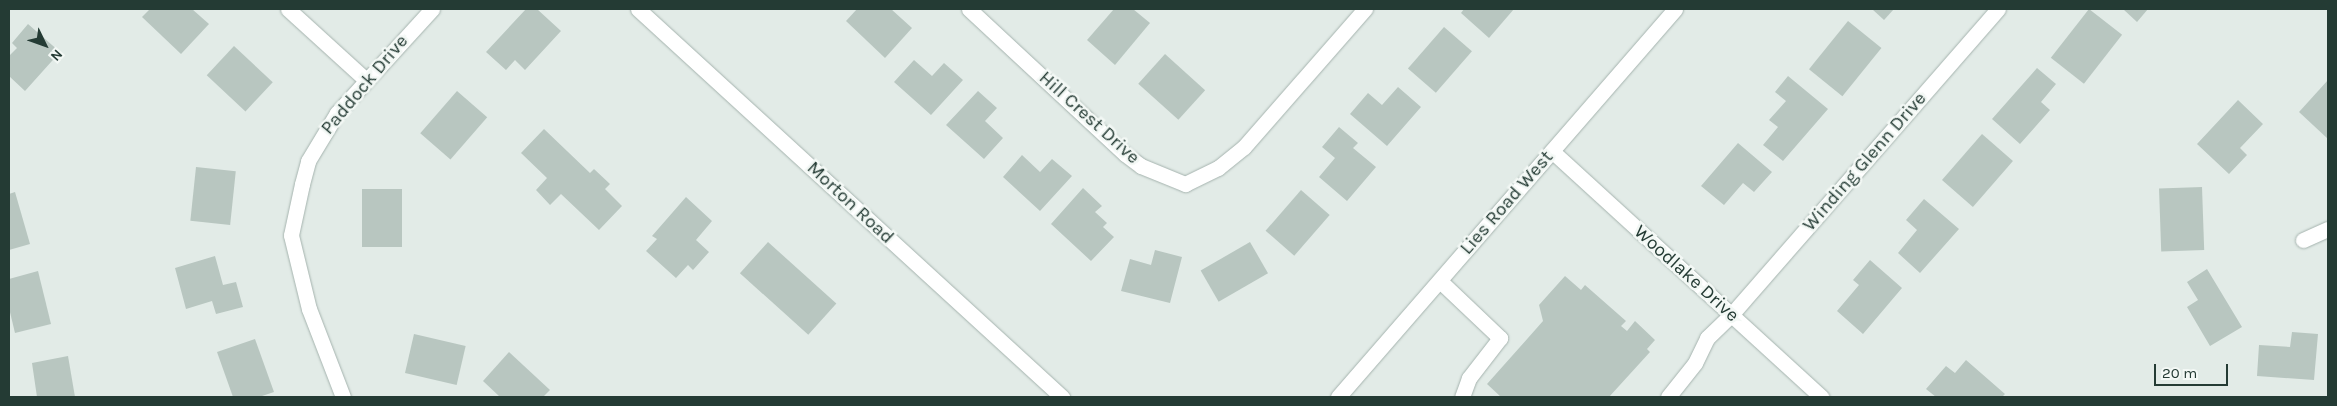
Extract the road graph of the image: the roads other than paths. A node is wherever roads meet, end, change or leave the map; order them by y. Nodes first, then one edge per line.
1 (288, 9) edge
2 (432, 9) edge
3 (638, 9) edge
4 (969, 9) edge
5 (1365, 9) edge
6 (1675, 9) edge
7 (1998, 9) edge
8 (366, 80) junction
9 (1552, 151) junction
10 (2328, 229) edge
11 (2303, 240) dead end
12 (1440, 281) junction
13 (1731, 315) junction
14 (343, 397) edge
15 (1062, 397) edge
16 (1338, 397) edge
17 (1462, 397) edge
18 (1668, 397) edge
19 (1821, 397) edge

1 - 8 street
2 - 8 street, Paddock Drive
3 - 15 street, Morton Road
4 - 5 street, Hill Crest Drive
6 - 9 street, Lies Road West
7 - 13 street, Winding Glenn Drive
8 - 14 street, Paddock Drive
9 - 12 street, Lies Road West
9 - 13 street, Woodlake Drive
10 - 11 street
12 - 16 street, Lies Road West
12 - 17 street
13 - 18 street, Winding Glenn Drive
13 - 19 street, Woodlake Drive

